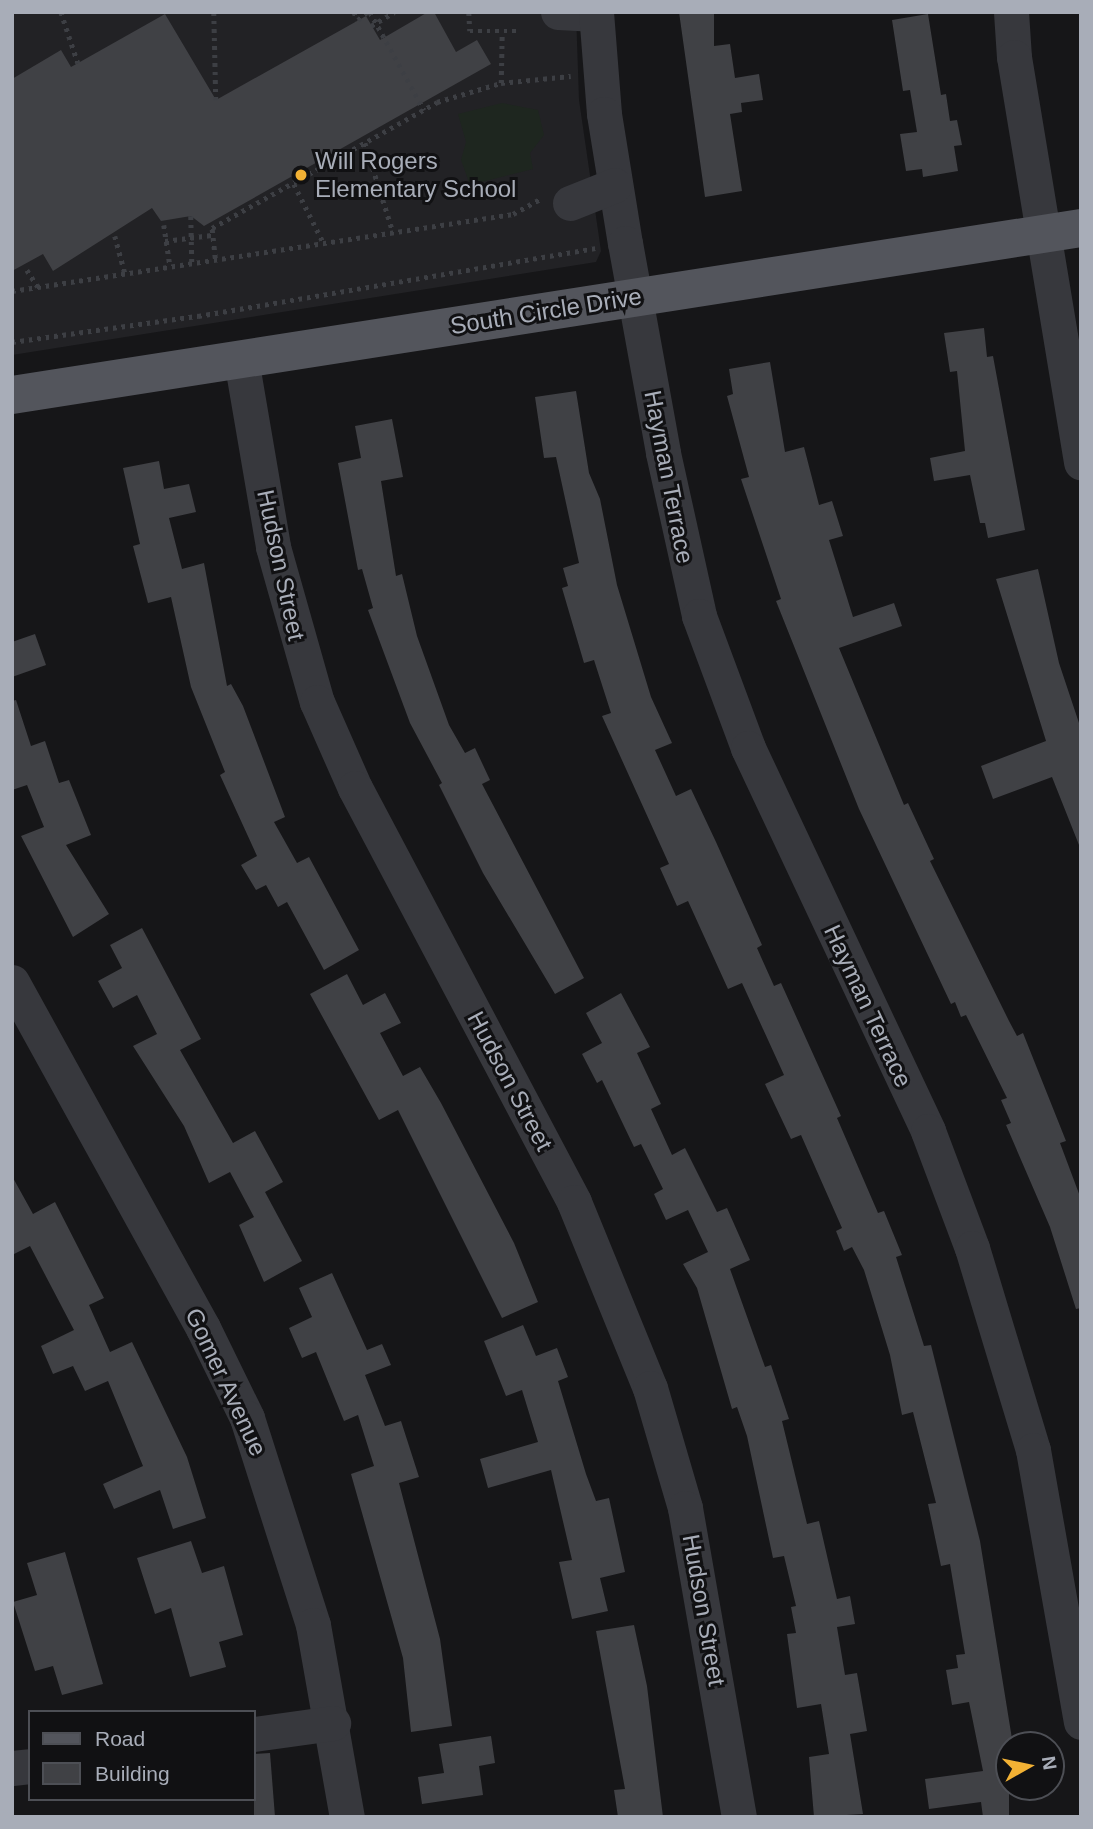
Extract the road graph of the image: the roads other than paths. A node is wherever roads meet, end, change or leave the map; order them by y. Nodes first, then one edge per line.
1 (558, 12) edge
2 (1011, 12) edge
3 (596, 13) edge
4 (615, 185) junction
5 (559, 199) road end
6 (1081, 228) edge
7 (1042, 234) junction
8 (634, 296) junction
9 (241, 359) junction
10 (12, 395) edge
11 (1081, 462) edge
12 (12, 982) edge
13 (1081, 1722) edge
14 (333, 1723) junction
15 (256, 1734) edge
16 (347, 1817) edge
17 (739, 1817) edge

1 - 3 street
2 - 7 street
3 - 4 street, Hayman Terrace
4 - 5 street
4 - 8 street, Hayman Terrace
6 - 7 main road, South Circle Drive
7 - 8 main road, South Circle Drive
7 - 11 street
8 - 9 main road, South Circle Drive
8 - 13 street, Hayman Terrace
9 - 10 main road, South Circle Drive
9 - 17 street, Hudson Street
12 - 14 street, Gomer Avenue
14 - 15 street
14 - 16 street, Gomer Avenue

